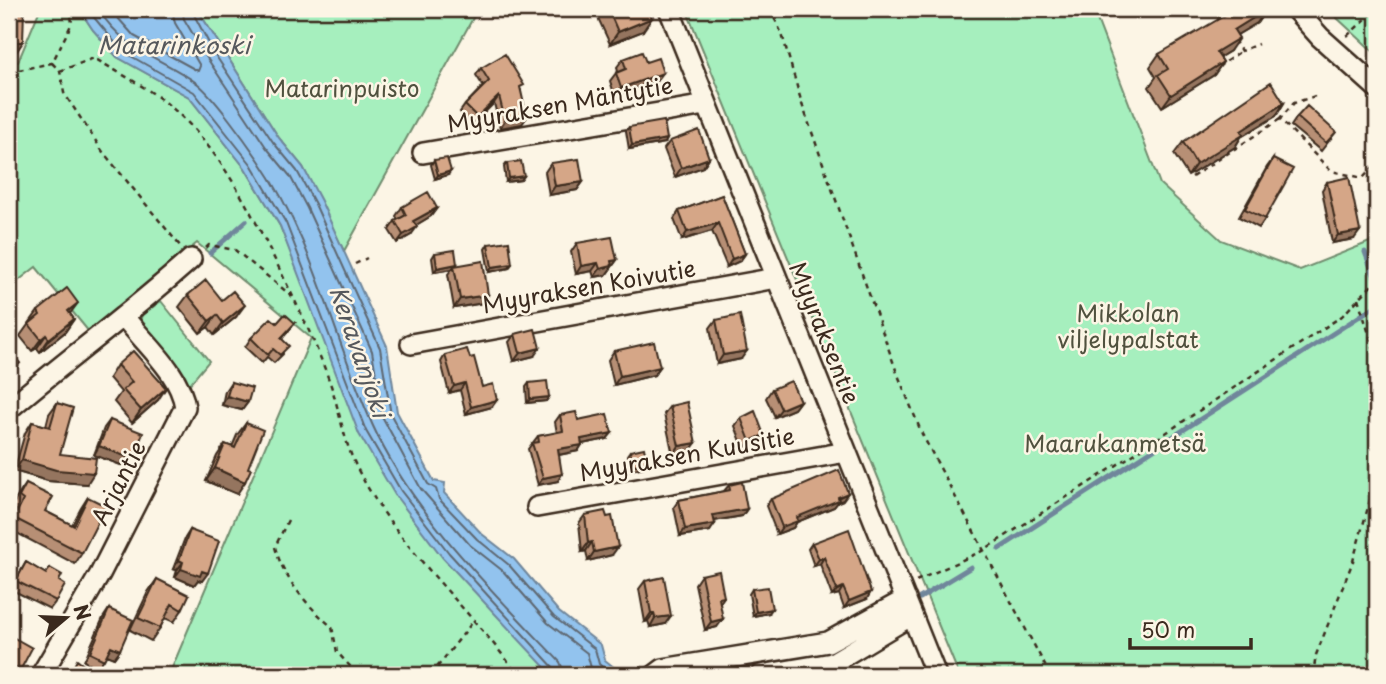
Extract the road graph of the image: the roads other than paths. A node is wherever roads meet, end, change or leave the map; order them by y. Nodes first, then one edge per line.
1 (669, 9) edge
2 (1295, 9) edge
3 (1377, 88) edge
4 (706, 105) junction
5 (423, 153) dead end
6 (191, 259) road end
7 (776, 278) junction
8 (125, 318) junction
9 (411, 344) dead end
10 (9, 409) edge
11 (846, 452) junction
12 (537, 507) dead end
13 (907, 601) junction
14 (41, 675) edge
15 (655, 675) edge
16 (761, 675) edge
17 (936, 675) edge

1 - 4 street, Myyraksentie
2 - 3 street
4 - 5 street, Myyraksen Mäntytie
4 - 7 street, Myyraksentie
6 - 8 street
7 - 9 street, Myyraksen Koivutie
7 - 11 street, Myyraksentie
8 - 10 street
8 - 14 street, Arjantie
11 - 12 street, Myyraksen Kuusitie
11 - 13 street, Myyraksentie
13 - 15 street
13 - 16 street
13 - 17 street, Myyraksentie

